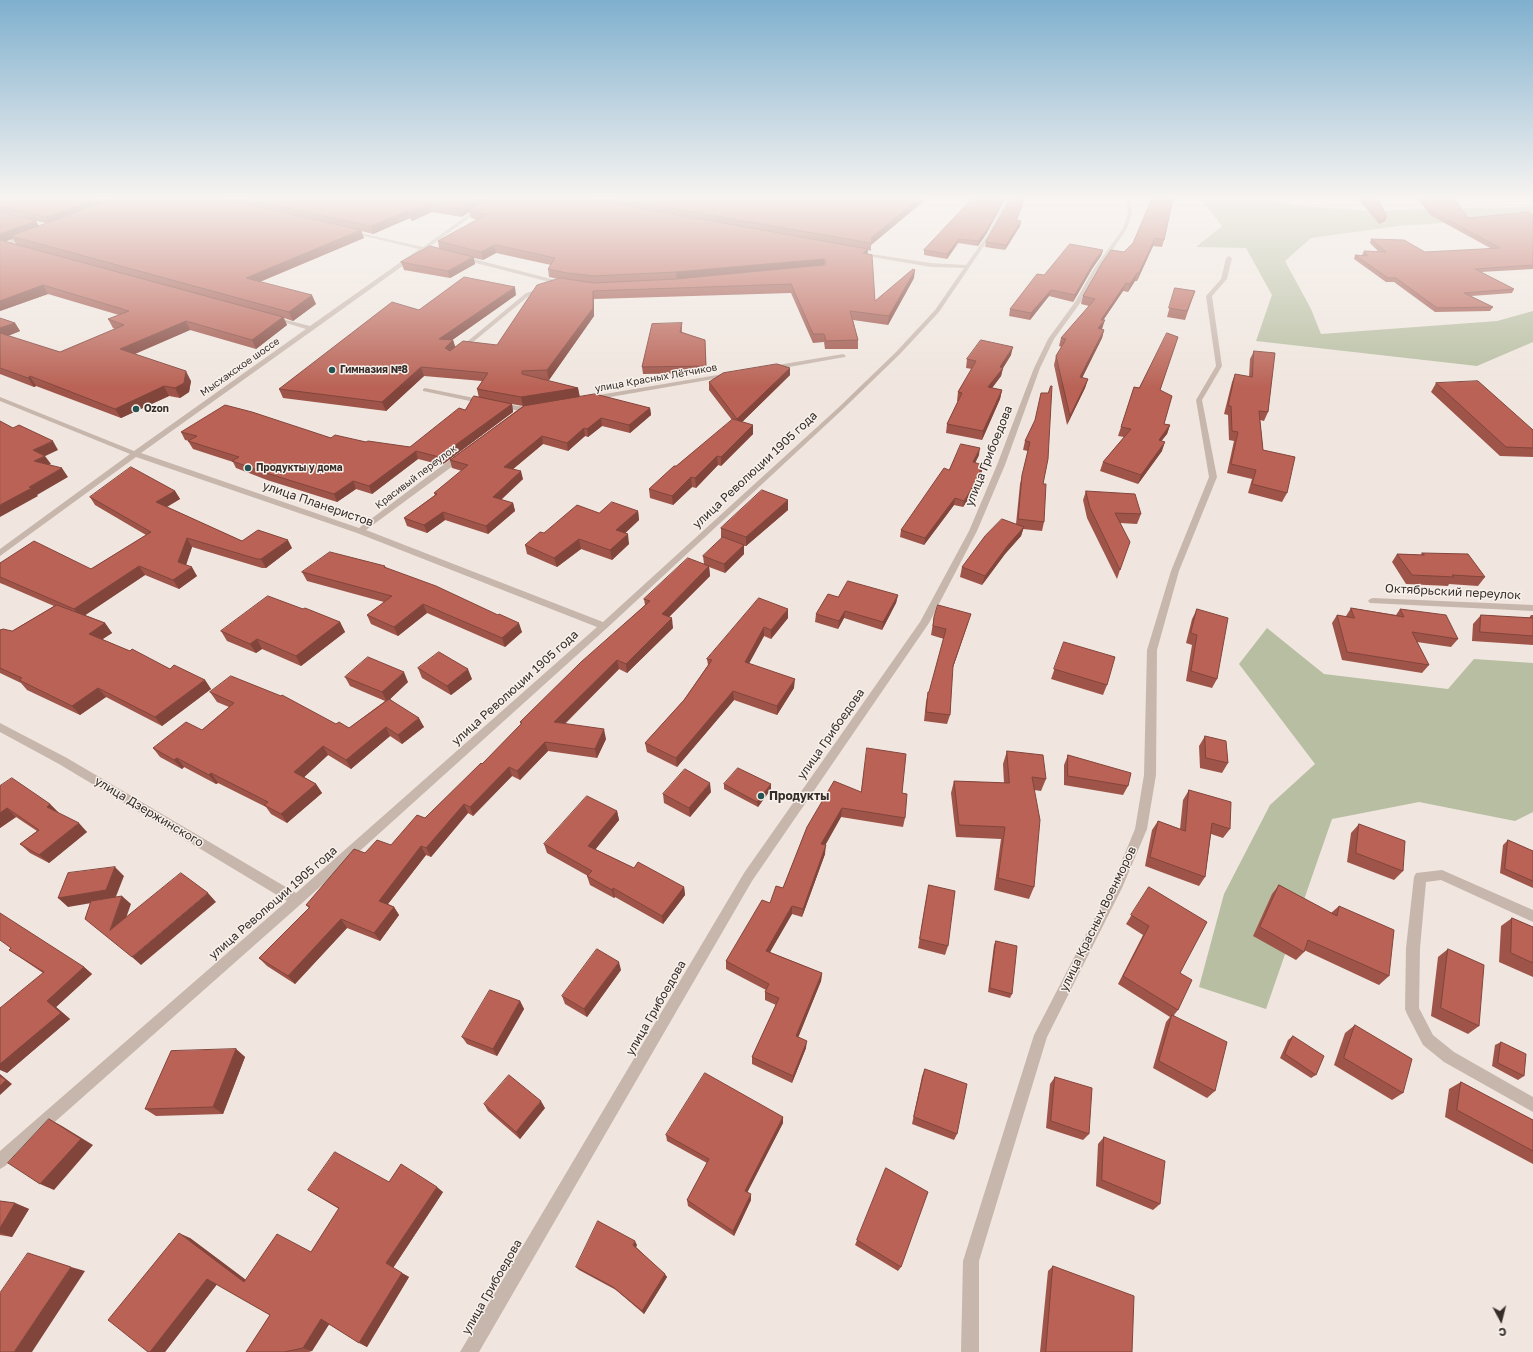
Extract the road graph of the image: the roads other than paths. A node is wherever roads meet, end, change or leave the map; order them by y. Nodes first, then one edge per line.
1 (404, 262) edge
2 (478, 262) edge
3 (914, 262) edge
4 (970, 262) edge
5 (1102, 262) edge
6 (1227, 262) edge
7 (967, 267) junction
8 (561, 283) junction
9 (574, 286) edge
10 (266, 316) edge
11 (312, 328) junction
12 (843, 356) dead end
13 (452, 357) edge
14 (763, 370) edge
15 (740, 374) edge
16 (425, 390) dead end
17 (0, 399) edge
18 (585, 400) edge
19 (538, 408) edge
20 (466, 452) edge
21 (135, 454) junction
22 (360, 531) junction
23 (0, 553) edge
24 (1373, 600) dead end
25 (1533, 608) edge
26 (604, 626) junction
27 (0, 727) edge
28 (297, 900) junction
29 (1533, 916) edge
30 (1533, 1105) edge
31 (0, 1161) edge
32 (469, 1352) edge
33 (970, 1352) edge

1 - 11 street, Мысхакское шоссе
2 - 8 street
3 - 7 street
4 - 7 street, улица Революции 1905 года
5 - 32 street, улица Грибоедова
6 - 33 street, улица Красных Военморов
7 - 26 street, улица Революции 1905 года
8 - 9 street
8 - 13 street
10 - 11 street
11 - 21 street, Мысхакское шоссе
12 - 14 street
15 - 18 street, улица Красных Лётчиков
16 - 19 street
17 - 21 street, улица Планеристов
20 - 22 street, Красивый переулок
21 - 22 street, улица Планеристов
21 - 23 street, Мысхакское шоссе
22 - 26 street, улица Планеристов
24 - 25 street, Октябрьский переулок
26 - 28 street, улица Революции 1905 года
27 - 28 street, улица Дзержинского
28 - 31 street, улица Революции 1905 года
29 - 30 street

